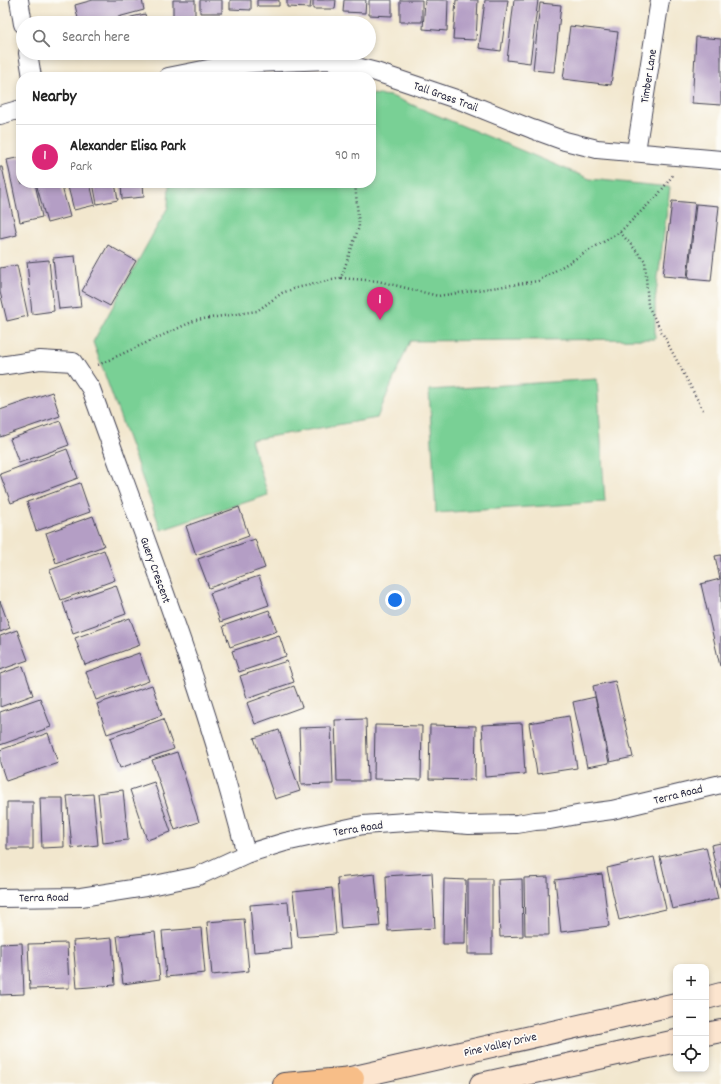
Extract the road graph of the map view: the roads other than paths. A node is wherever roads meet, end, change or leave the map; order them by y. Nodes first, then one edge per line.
1 (19, 0) edge
2 (660, 0) edge
3 (22, 16) edge
4 (29, 60) edge
5 (328, 60) edge
6 (328, 60) edge
7 (31, 72) edge
8 (193, 72) edge
9 (376, 72) edge
10 (376, 72) edge
11 (16, 110) edge
12 (0, 115) edge
13 (636, 151) junction
14 (721, 160) edge
15 (0, 366) edge
16 (721, 784) edge
17 (246, 854) junction
18 (0, 898) edge
19 (721, 994) edge
20 (709, 997) edge
21 (673, 1005) edge
22 (721, 1031) edge
23 (709, 1033) edge
24 (673, 1042) edge
25 (353, 1078) junction
26 (284, 1084) edge
27 (324, 1084) edge
28 (481, 1084) edge

1 - 3 street
2 - 13 street, Timber Lane
4 - 7 street
5 - 8 street, Tall Grass Trail
6 - 9 street, Tall Grass Trail
10 - 13 street, Tall Grass Trail
11 - 12 street
13 - 14 street, Tall Grass Trail
15 - 17 street, Guery Crescent
16 - 17 street, Terra Road
17 - 18 street, Terra Road
19 - 20 main road
21 - 25 main road, Pine Valley Drive
22 - 23 main road
24 - 28 main road
25 - 26 highway
25 - 27 main road, Pine Valley Drive

